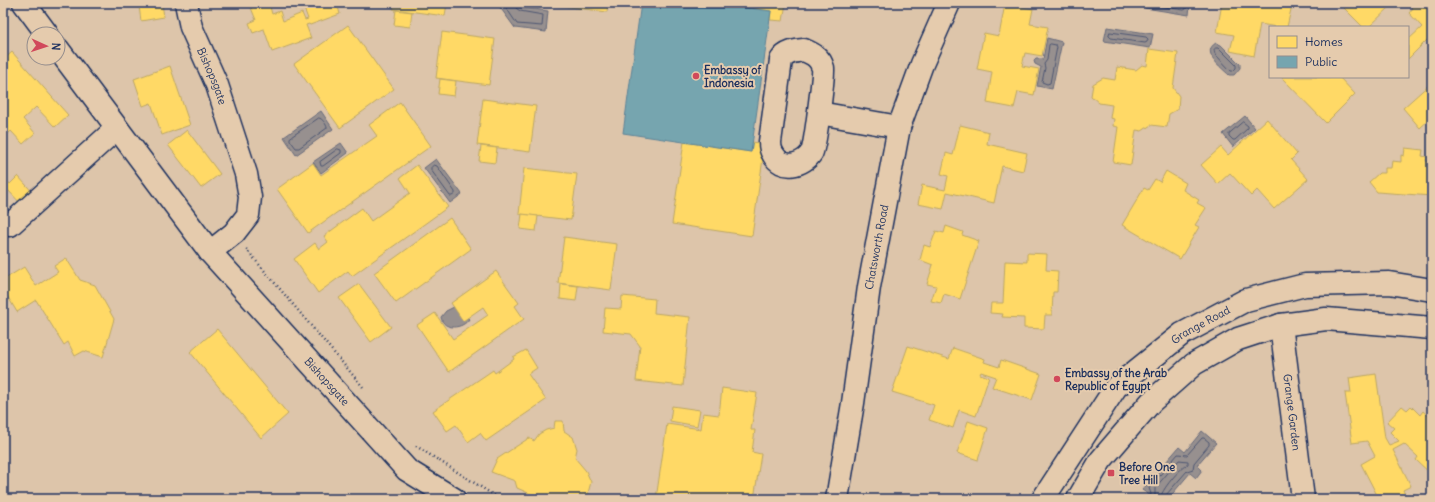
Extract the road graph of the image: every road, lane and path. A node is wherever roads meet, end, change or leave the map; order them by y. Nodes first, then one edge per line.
1 (24, 3) edge
2 (186, 3) edge
3 (935, 3) edge
4 (949, 3) edge
5 (41, 26) edge
6 (936, 31) junction
7 (66, 60) edge
8 (818, 113) junction
9 (899, 127) junction
10 (117, 128) junction
11 (10, 225) dead end
12 (246, 249) dead end
13 (210, 252) junction
14 (1432, 290) edge
15 (1281, 325) junction
16 (1432, 328) edge
17 (367, 391) dead end
18 (412, 441) dead end
19 (454, 499) edge
20 (500, 499) edge
21 (837, 499) edge
22 (1042, 499) edge
23 (1078, 499) edge
24 (1303, 499) edge

1 - 5 street
2 - 13 street, Bishopsgate
3 - 6 street
4 - 6 street, Chatsworth Road
6 - 9 street, Chatsworth Road
7 - 10 street, Bishopsgate
8 - 8 street
8 - 9 street
9 - 21 street, Chatsworth Road
10 - 11 street
10 - 13 street, Bishopsgate
12 - 17 path
13 - 19 street, Bishopsgate
14 - 22 street, Grange Road
15 - 16 street
15 - 23 street
15 - 24 street, Grange Garden
18 - 20 path

